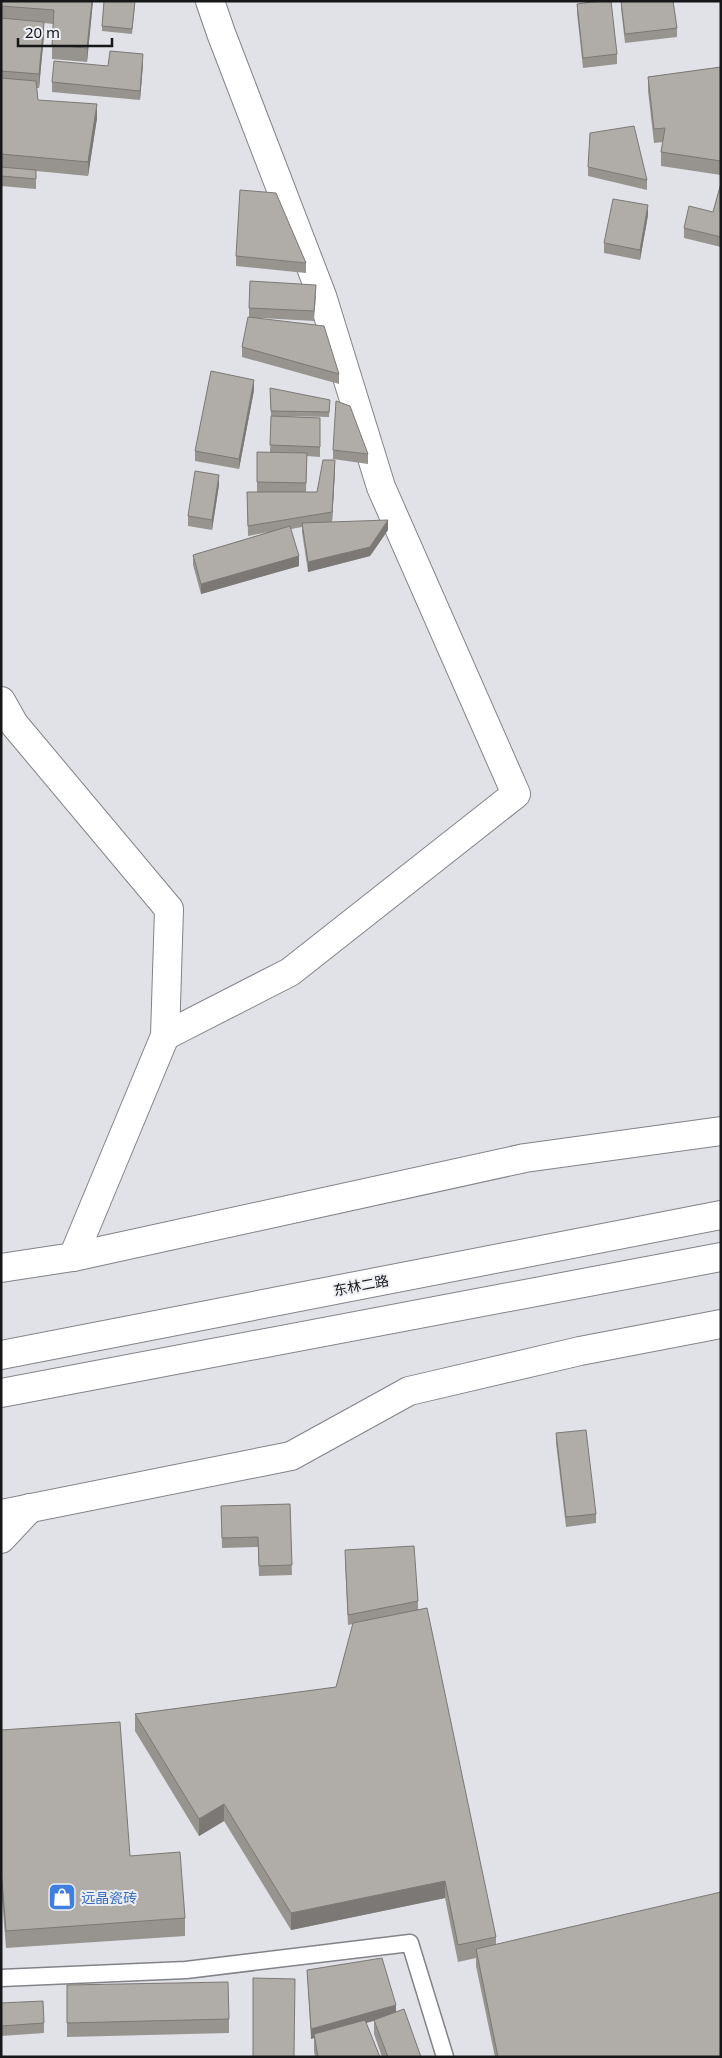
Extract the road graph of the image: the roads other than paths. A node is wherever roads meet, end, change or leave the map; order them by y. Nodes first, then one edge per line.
1 (210, 1) edge
2 (1, 701) edge
3 (165, 1036) junction
4 (721, 1131) edge
5 (721, 1215) edge
6 (73, 1257) junction
7 (721, 1257) edge
8 (1, 1268) edge
9 (721, 1324) edge
10 (1, 1355) edge
11 (1, 1393) edge
12 (30, 1508) junction
13 (1, 1514) edge
14 (1, 1539) edge
15 (1, 1978) edge
16 (445, 2057) edge

1 - 3 street
2 - 3 street
3 - 6 street
4 - 6 street
5 - 10 street, 东林二路
6 - 8 street
7 - 11 street
9 - 12 street
12 - 13 street
12 - 14 street
15 - 16 lane

